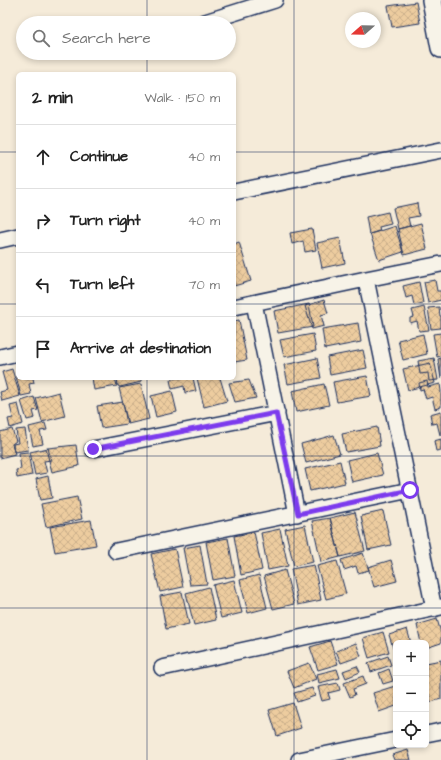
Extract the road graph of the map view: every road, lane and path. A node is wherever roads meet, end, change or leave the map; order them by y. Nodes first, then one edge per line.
1 (274, 0) edge
2 (432, 0) edge
3 (224, 16) edge
4 (441, 48) edge
5 (441, 150) edge
6 (236, 192) edge
7 (16, 236) edge
8 (0, 240) edge
9 (441, 264) edge
10 (366, 279) junction
11 (254, 303) junction
12 (236, 307) edge
13 (16, 353) edge
14 (0, 357) edge
15 (276, 413) junction
16 (93, 449) dead end
17 (410, 490) junction
18 (298, 514) junction
19 (116, 551) dead end
20 (438, 608) edge
21 (162, 668) dead end
22 (441, 731) edge
23 (429, 733) edge
24 (393, 741) edge
25 (299, 760) edge

1 - 3 street
2 - 4 street
5 - 6 street
7 - 8 street
9 - 10 street
10 - 11 street
10 - 17 street
11 - 12 street
11 - 15 street
13 - 14 street
15 - 16 street
15 - 18 street
17 - 18 street
17 - 20 street
18 - 19 street
20 - 21 street
22 - 23 street
24 - 25 street

